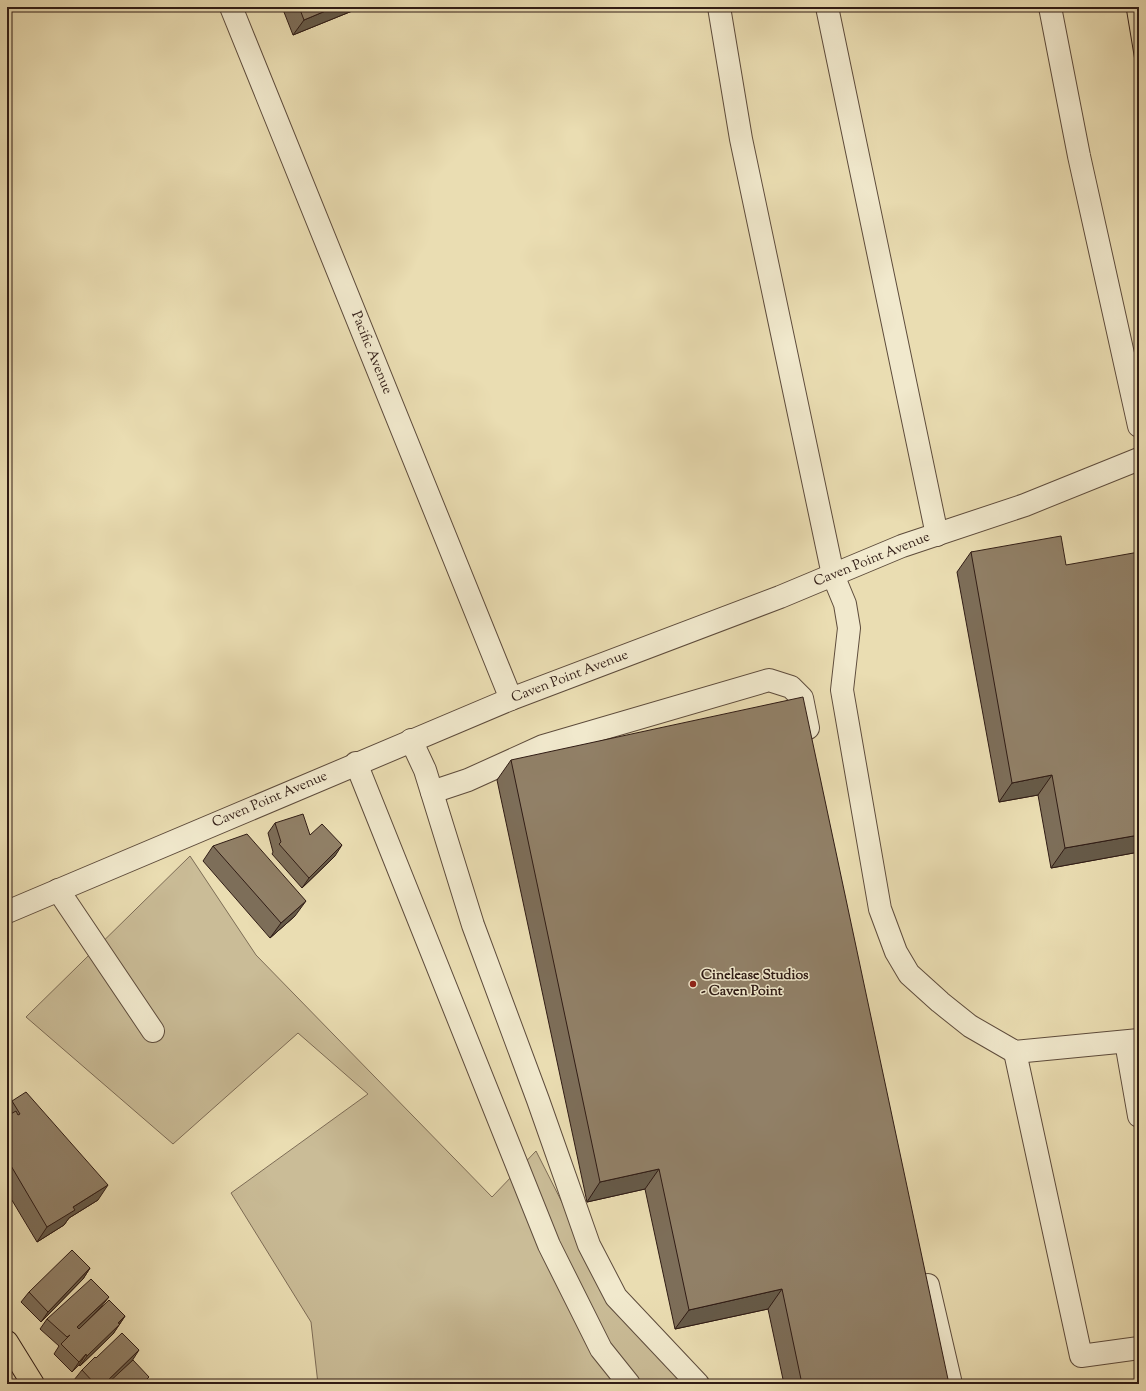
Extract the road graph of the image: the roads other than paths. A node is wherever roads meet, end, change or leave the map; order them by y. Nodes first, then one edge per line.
1 (231, 7) edge
2 (719, 7) edge
3 (827, 7) edge
4 (1050, 7) edge
5 (1139, 426) edge
6 (1139, 459) edge
7 (937, 535) junction
8 (833, 575) junction
9 (511, 699) junction
10 (411, 740) junction
11 (812, 745) edge
12 (356, 764) junction
13 (432, 792) junction
14 (58, 890) junction
15 (7, 912) edge
16 (154, 1031) dead end
17 (1132, 1041) edge
18 (1015, 1052) junction
19 (1139, 1116) edge
20 (924, 1268) edge
21 (7, 1342) edge
22 (1139, 1348) edge
23 (32, 1384) edge
24 (629, 1384) edge
25 (698, 1384) edge
26 (950, 1384) edge

1 - 9 street, Pacific Avenue
2 - 8 street
3 - 7 street
4 - 5 street
6 - 7 street, Caven Point Avenue
7 - 8 street, Caven Point Avenue
8 - 9 street, Caven Point Avenue
8 - 18 street
9 - 10 street, Caven Point Avenue
10 - 12 street, Caven Point Avenue
10 - 13 street
11 - 13 street
12 - 14 street, Caven Point Avenue
12 - 24 street
13 - 25 street
14 - 15 street, Caven Point Avenue
14 - 16 street
17 - 18 street
17 - 19 street
18 - 22 street
20 - 26 street
21 - 23 main road

